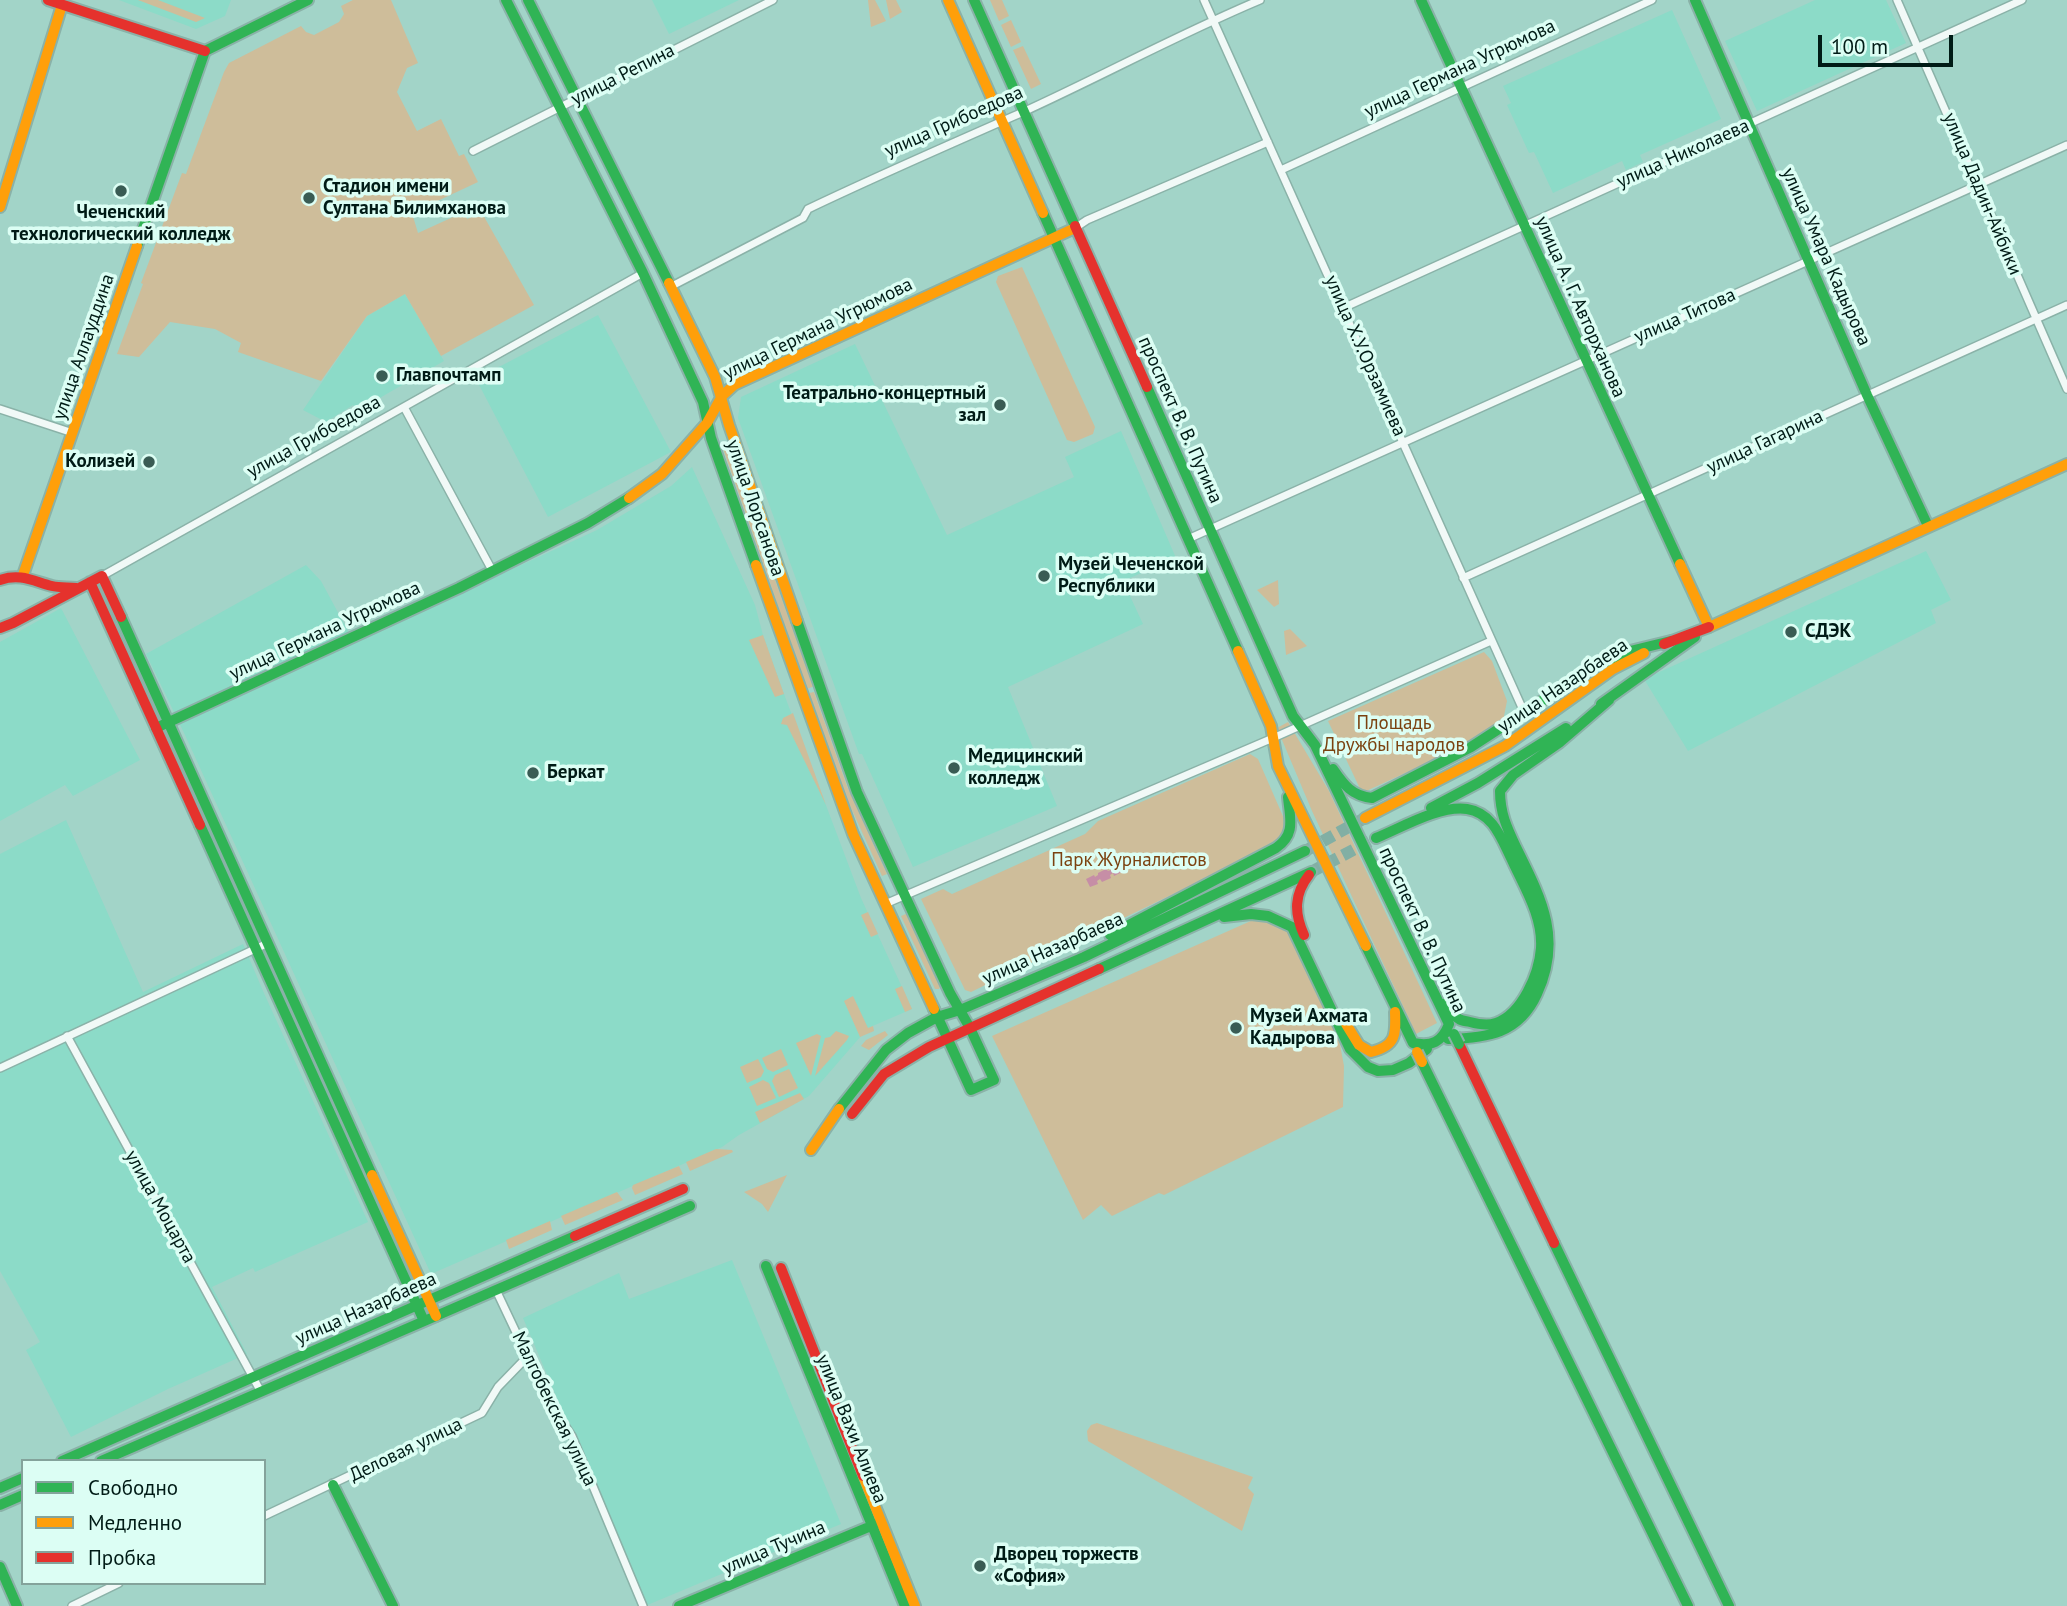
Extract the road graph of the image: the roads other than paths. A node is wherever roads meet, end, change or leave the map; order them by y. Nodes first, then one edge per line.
1 (48, 0) edge
2 (308, 0) edge
3 (506, 0) edge
4 (528, 0) edge
5 (773, 0) edge
6 (948, 0) edge
7 (974, 0) edge
8 (1204, 0) edge
9 (1260, 0) edge
10 (1421, 0) edge
11 (1652, 0) edge
12 (1695, 0) edge
13 (1897, 0) edge
14 (2022, 0) edge
15 (62, 5) junction
16 (1213, 20) junction
17 (1919, 48) junction
18 (205, 51) junction
19 (1461, 88) junction
20 (576, 98) junction
21 (559, 107) junction
22 (1023, 112) junction
23 (1002, 121) junction
24 (1749, 125) junction
25 (1268, 142) junction
26 (2067, 145) edge
27 (473, 151) dead end
28 (1281, 170) junction
29 (1978, 185) junction
30 (1, 200) edge
31 (1524, 225) junction
32 (1075, 228) junction
33 (1055, 238) junction
34 (1808, 260) junction
35 (643, 273) junction
36 (670, 287) junction
37 (2067, 306) edge
38 (1343, 308) junction
39 (2036, 319) junction
40 (1585, 361) junction
41 (2067, 388) edge
42 (1867, 395) junction
43 (722, 396) junction
44 (404, 407) junction
45 (0, 409) edge
46 (707, 423) junction
47 (73, 433) junction
48 (1403, 441) junction
49 (2067, 464) edge
50 (1648, 495) junction
51 (1928, 526) junction
52 (1209, 529) junction
53 (1188, 539) junction
54 (493, 572) junction
55 (23, 575) junction
56 (102, 576) junction
57 (1463, 578) junction
58 (0, 580) edge
59 (90, 582) junction
60 (79, 587) junction
61 (1709, 627) junction
62 (0, 628) edge
63 (1491, 641) junction
64 (1671, 641) junction
65 (1609, 700) junction
66 (1524, 712) junction
67 (168, 722) junction
68 (1300, 725) junction
69 (156, 728) junction
70 (1273, 738) junction
71 (1315, 745) junction
72 (1286, 783) junction
73 (1365, 818) tunnel mouth
74 (1305, 851) tunnel mouth
75 (904, 896) junction
76 (885, 904) junction
77 (1213, 918) junction
78 (268, 943) junction
79 (256, 948) junction
80 (1067, 964) junction
81 (1437, 998) junction
82 (1395, 1006) junction
83 (960, 1010) junction
84 (937, 1017) junction
85 (970, 1028) junction
86 (1454, 1034) junction
87 (67, 1036) junction
88 (947, 1039) junction
89 (1436, 1042) junction
90 (1418, 1052) junction
91 (0, 1068) edge
92 (852, 1114) dead end
93 (811, 1150) dead end
94 (683, 1189) dead end
95 (690, 1206) dead end
96 (766, 1266) dead end
97 (781, 1268) dead end
98 (496, 1290) junction
99 (429, 1300) junction
100 (417, 1306) junction
101 (436, 1316) junction
102 (424, 1321) junction
103 (527, 1357) junction
104 (253, 1377) junction
105 (261, 1392) junction
106 (67, 1459) edge
107 (106, 1459) edge
108 (21, 1479) edge
109 (333, 1485) junction
110 (0, 1488) edge
111 (21, 1496) edge
112 (0, 1505) edge
113 (266, 1515) edge
114 (877, 1524) junction
115 (0, 1567) edge
116 (116, 1585) edge
117 (17, 1606) edge
118 (72, 1606) edge
119 (393, 1606) edge
120 (643, 1606) edge
121 (679, 1606) edge
122 (905, 1606) edge
123 (915, 1606) edge
124 (1688, 1606) edge
125 (1729, 1606) edge

1 - 15 main road
2 - 18 main road
3 - 21 main road, улица Лорсанова
4 - 20 main road, улица Лорсанова
5 - 20 street, улица Репина
6 - 23 main road
7 - 22 main road, проспект В. В. Путина
8 - 16 street, улица Х.У.Орзамиева
9 - 16 street, улица Грибоедова
10 - 19 main road, улица А. Г. Авторханова
11 - 19 street, улица Германа Угрюмова
12 - 24 main road, улица Умара Кадырова
13 - 17 street, улица Дадин-Айбики
14 - 17 street, улица Николаева
15 - 18 main road
15 - 30 main road
16 - 22 street, улица Грибоедова
16 - 25 street, улица Х.У.Орзамиева
17 - 24 street, улица Николаева
17 - 29 street, улица Дадин-Айбики
18 - 47 main road, улица Аллауддина
19 - 28 street, улица Германа Угрюмова
19 - 31 main road, улица А. Г. Авторханова
20 - 21 street, улица Репина
20 - 36 main road, улица Лорсанова
21 - 27 street, улица Репина
21 - 35 main road, улица Лорсанова
22 - 23 street, улица Грибоедова
22 - 32 main road, проспект В. В. Путина
23 - 33 main road
23 - 36 street, улица Грибоедова
24 - 31 street, улица Николаева
24 - 34 main road, улица Умара Кадырова
25 - 28 street, улица Х.У.Орзамиева
25 - 32 street, улица Германа Угрюмова
26 - 29 street, улица Титова
28 - 38 street, улица Х.У.Орзамиева
29 - 34 street, улица Титова
29 - 39 street, улица Дадин-Айбики
31 - 38 street, улица Николаева
31 - 40 main road, улица А. Г. Авторханова
32 - 33 main road, улица Германа Угрюмова
32 - 52 main road, проспект В. В. Путина
33 - 43 main road, улица Германа Угрюмова
33 - 53 main road
34 - 40 street, улица Титова
34 - 42 main road, улица Умара Кадырова
35 - 44 street, улица Грибоедова
35 - 46 main road, улица Лорсанова
36 - 43 main road, улица Лорсанова
37 - 39 street, улица Гагарина
38 - 48 street, улица Х.У.Орзамиева
39 - 41 street, улица Дадин-Айбики
39 - 42 street, улица Гагарина
40 - 48 street, улица Титова
40 - 50 main road, улица А. Г. Авторханова
42 - 50 street, улица Гагарина
42 - 51 main road, улица Умара Кадырова
43 - 46 main road, улица Германа Угрюмова
43 - 75 main road, улица Лорсанова
44 - 54 street
44 - 56 street, улица Грибоедова
45 - 47 street
46 - 54 main road, улица Германа Угрюмова
46 - 76 main road, улица Лорсанова
47 - 55 main road, улица Аллауддина
48 - 52 street, улица Титова
48 - 57 street, улица Х.У.Орзамиева
49 - 51 main road, улица Назарбаева
50 - 57 street, улица Гагарина
50 - 61 main road, улица А. Г. Авторханова
51 - 61 main road, улица Назарбаева
52 - 53 street, улица Титова
52 - 68 main road, проспект В. В. Путина
53 - 70 main road
54 - 67 main road, улица Германа Угрюмова
55 - 58 main road
55 - 60 main road
56 - 59 main road, улица Грибоедова
56 - 67 main road
57 - 63 street, улица Х.У.Орзамиева
59 - 60 main road, улица Грибоедова
59 - 69 main road
60 - 62 main road, улица Грибоедова
61 - 64 main road, улица Назарбаева
61 - 65 main road, улица Назарбаева
63 - 66 street, улица Х.У.Орзамиева
63 - 68 street
64 - 66 main road
64 - 73 main road, улица Назарбаева
65 - 81 main road, улица Назарбаева
65 - 89 main road
66 - 71 main road
67 - 69 main road, улица Германа Угрюмова
67 - 78 main road
68 - 70 street
68 - 71 main road, проспект В. В. Путина
69 - 79 main road
70 - 72 main road
70 - 75 street
71 - 81 main road, проспект В. В. Путина
72 - 80 main road
72 - 82 main road
74 - 80 main road, улица Назарбаева
75 - 76 street
75 - 83 main road, улица Лорсанова
76 - 84 main road, улица Лорсанова
77 - 82 main road, улица Назарбаева
77 - 85 main road, улица Назарбаева
77 - 89 main road
78 - 79 street
78 - 99 main road
79 - 87 street
79 - 100 main road
80 - 83 main road, улица Назарбаева
81 - 86 main road, проспект В. В. Путина
82 - 90 main road
83 - 84 main road, улица Назарбаева
83 - 85 main road, улица Лорсанова
84 - 88 main road, улица Лорсанова
84 - 93 main road, улица Назарбаева
85 - 88 main road, улица Назарбаева
85 - 88 main road, улица Лорсанова
86 - 89 main road, проспект В. В. Путина
86 - 125 main road
87 - 91 street
87 - 104 street, улица Моцарта
88 - 92 main road, улица Назарбаева
89 - 90 main road
90 - 124 main road
94 - 99 main road, улица Назарбаева
95 - 98 main road, улица Назарбаева
96 - 114 main road, улица Вахи Алиева
97 - 114 main road, улица Вахи Алиева
98 - 101 main road, улица Назарбаева
98 - 103 street, Малгобекская улица
99 - 100 main road, улица Назарбаева
99 - 101 main road
100 - 102 main road
100 - 104 main road, улица Назарбаева
101 - 102 main road, улица Назарбаева
102 - 105 main road, улица Назарбаева
103 - 109 street, Деловая улица
103 - 120 street, Малгобекская улица
104 - 105 street, улица Моцарта
104 - 106 main road, улица Назарбаева
105 - 107 main road, улица Назарбаева
108 - 110 main road
109 - 113 street, Деловая улица
109 - 119 main road
111 - 112 main road
114 - 121 main road, улица Тучина
114 - 122 main road, улица Вахи Алиева
114 - 123 main road, улица Вахи Алиева
115 - 117 main road
116 - 118 street

